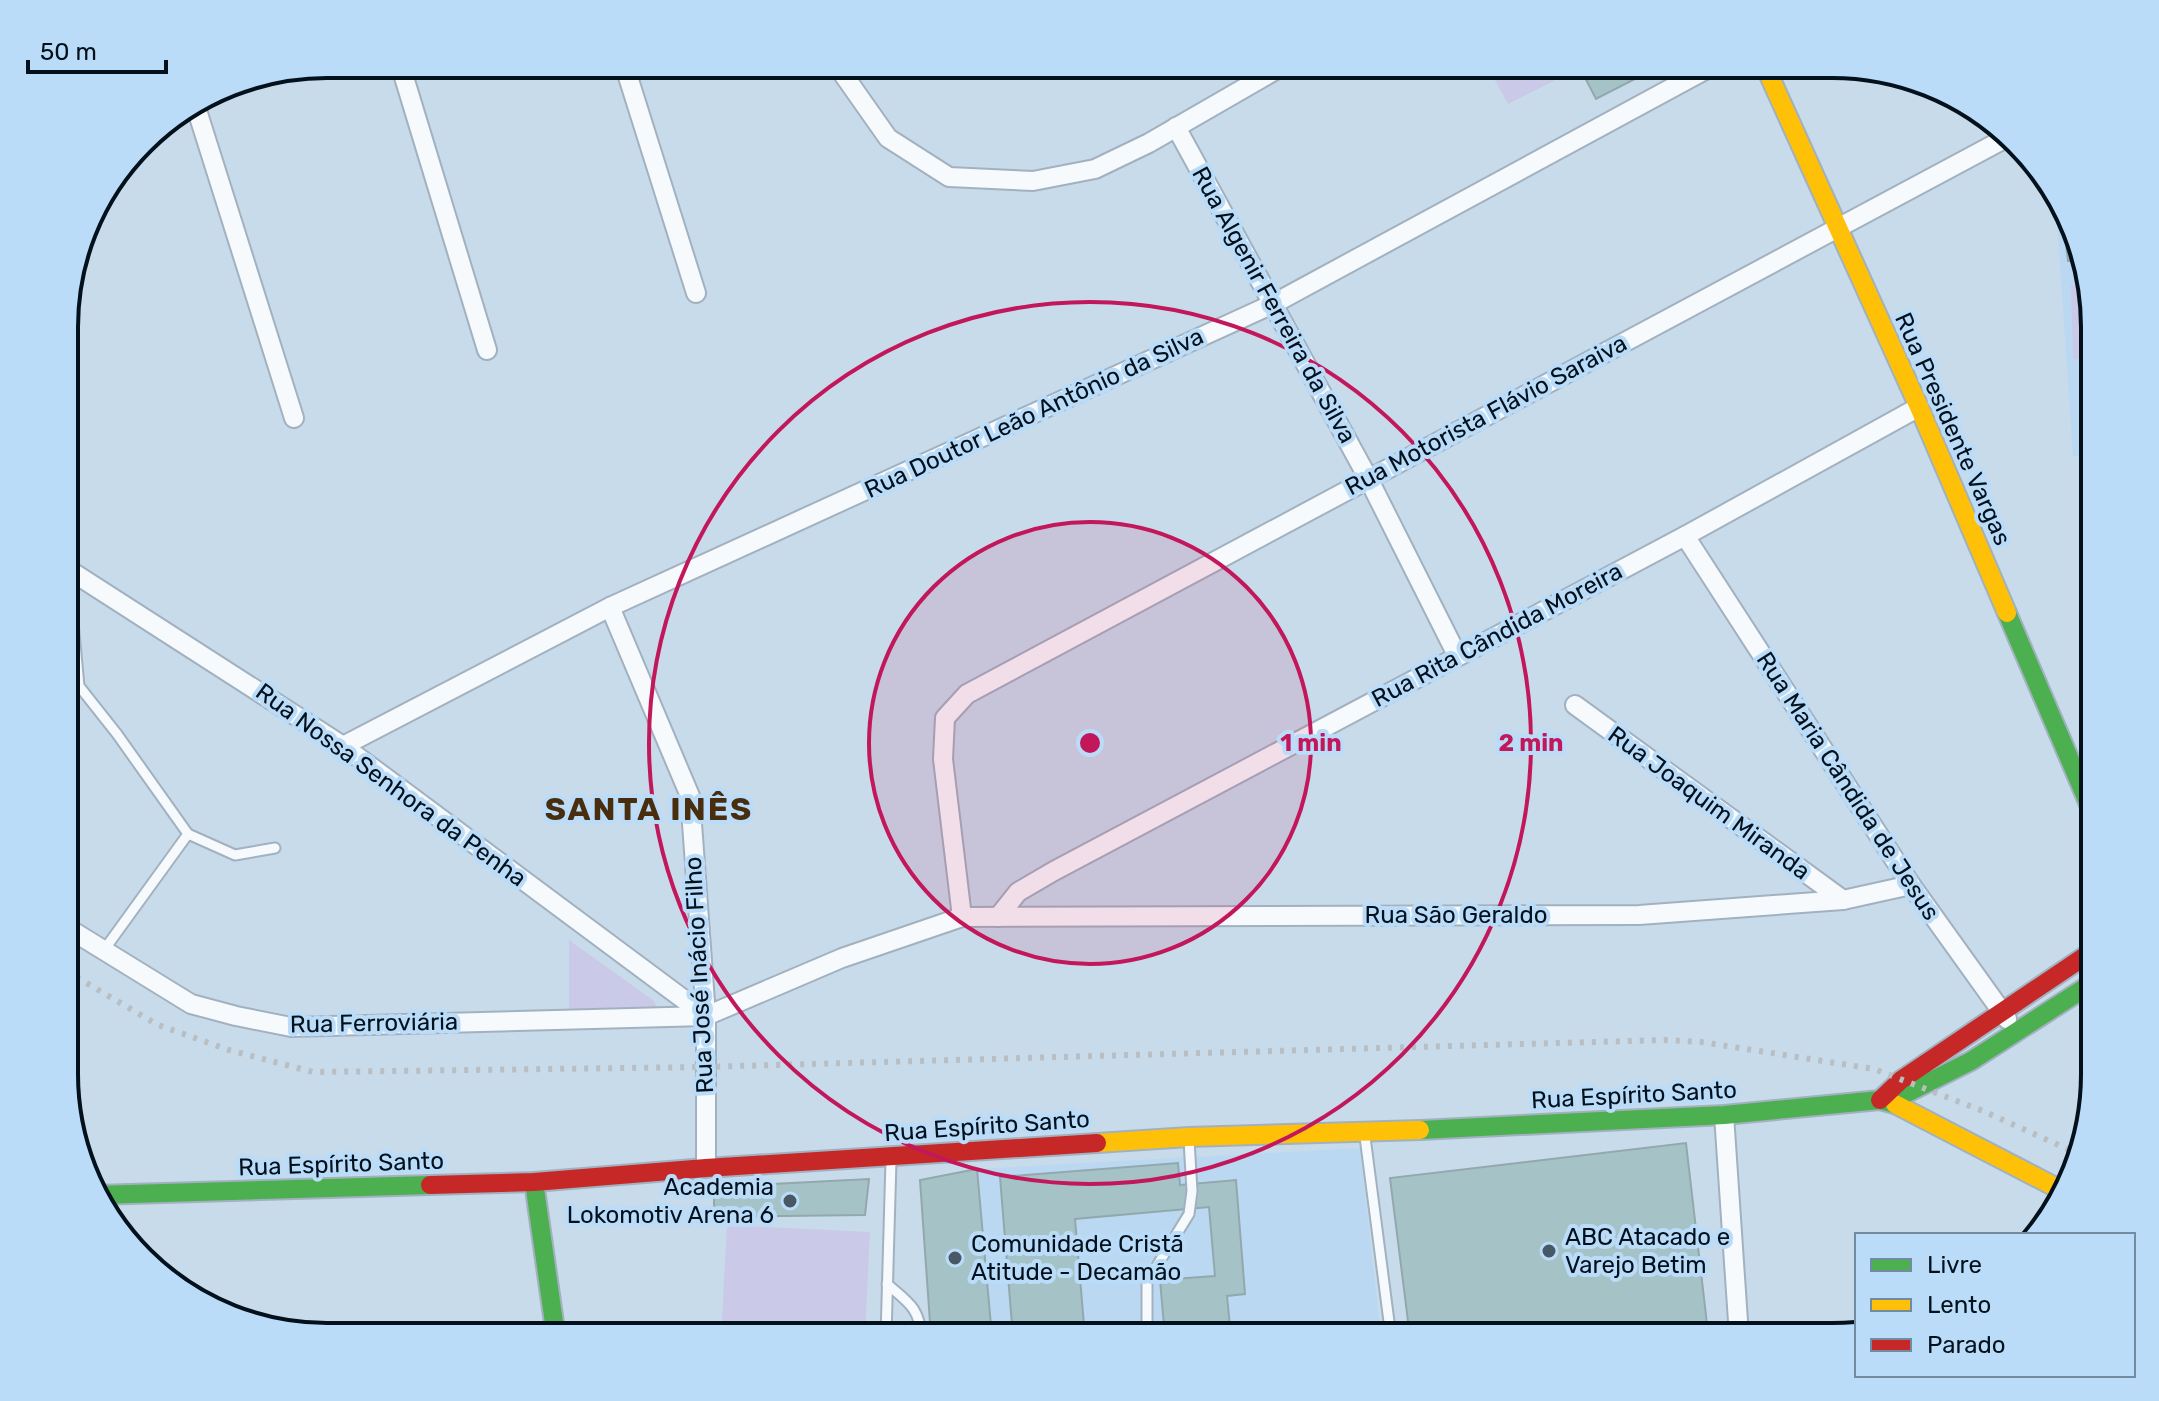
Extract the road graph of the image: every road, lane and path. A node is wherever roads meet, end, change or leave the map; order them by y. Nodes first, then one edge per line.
1 (404, 78) edge
2 (628, 78) edge
3 (846, 78) edge
4 (1262, 78) edge
5 (1690, 78) edge
6 (1770, 78) edge
7 (198, 115) edge
8 (1176, 127) junction
9 (1998, 142) edge
10 (1837, 229) junction
11 (696, 293) dead end
12 (1273, 304) junction
13 (487, 350) dead end
14 (1919, 407) junction
15 (294, 418) dead end
16 (1368, 478) junction
17 (1685, 536) junction
18 (78, 575) edge
19 (610, 607) junction
20 (1457, 655) junction
21 (78, 676) edge
22 (1575, 705) dead end
23 (343, 746) junction
24 (2080, 783) edge
25 (188, 834) junction
26 (275, 848) dead end
27 (1911, 885) junction
28 (1843, 900) junction
29 (962, 917) junction
30 (998, 917) junction
31 (78, 934) edge
32 (104, 950) junction
33 (2080, 959) edge
34 (2080, 991) edge
35 (2001, 1011) junction
36 (706, 1016) junction
37 (2017, 1031) junction
38 (1886, 1102) junction
39 (1724, 1115) junction
40 (1365, 1133) junction
41 (1189, 1137) junction
42 (891, 1156) junction
43 (706, 1168) junction
44 (534, 1182) junction
45 (2054, 1186) edge
46 (109, 1195) edge
47 (887, 1284) junction
48 (1147, 1322) edge
49 (1389, 1322) edge
50 (1738, 1322) edge
51 (554, 1323) edge
52 (886, 1323) edge
53 (921, 1323) edge

1 - 13 street
2 - 11 street
3 - 8 street
4 - 8 street
5 - 12 street, Rua Doutor Leão Antônio da Silva
6 - 10 street, Rua Presidente Vargas
7 - 15 street
8 - 12 street, Rua Algenir Ferreira da Silva
9 - 10 street, Rua Motorista Flávio Saraiva
10 - 14 street, Rua Presidente Vargas
10 - 16 street, Rua Motorista Flávio Saraiva
12 - 16 street, Rua Algenir Ferreira da Silva
12 - 19 street, Rua Doutor Leão Antônio da Silva
14 - 17 street, Rua Rita Cândida Moreira
14 - 24 street, Rua Presidente Vargas
16 - 20 street, Rua Algenir Ferreira da Silva
16 - 29 street, Rua Motorista Flávio Saraiva
17 - 20 street, Rua Rita Cândida Moreira
17 - 27 street, Rua Maria Cândida de Jesus
18 - 23 street, Rua Nossa Senhora da Penha
19 - 23 street, Rua Doutor Leão Antônio da Silva
19 - 36 street, Rua José Inácio Filho
20 - 30 street, Rua Rita Cândida Moreira
21 - 25 lane
22 - 28 street, Rua Joaquim Miranda
23 - 36 street, Rua Nossa Senhora da Penha
25 - 26 lane
25 - 32 lane
27 - 28 street, Rua São Geraldo
27 - 35 street, Rua Maria Cândida de Jesus
28 - 30 street, Rua São Geraldo
29 - 30 street, Rua São Geraldo
29 - 36 street, Rua São Geraldo
31 - 32 street, Rua Ferroviária
32 - 36 street, Rua Ferroviária
33 - 35 street
34 - 37 street
35 - 37 street, Rua Maria Cândida de Jesus
35 - 38 street
36 - 43 street, Rua José Inácio Filho
37 - 38 street
38 - 39 street, Rua Espírito Santo
38 - 45 street
39 - 40 street, Rua Espírito Santo
39 - 50 street
40 - 41 street, Rua Espírito Santo
40 - 49 lane
41 - 42 street, Rua Espírito Santo
41 - 48 lane
42 - 43 street, Rua Espírito Santo
42 - 47 lane
43 - 44 street, Rua Espírito Santo
44 - 46 street, Rua Espírito Santo
44 - 51 street
47 - 52 lane
47 - 53 lane

